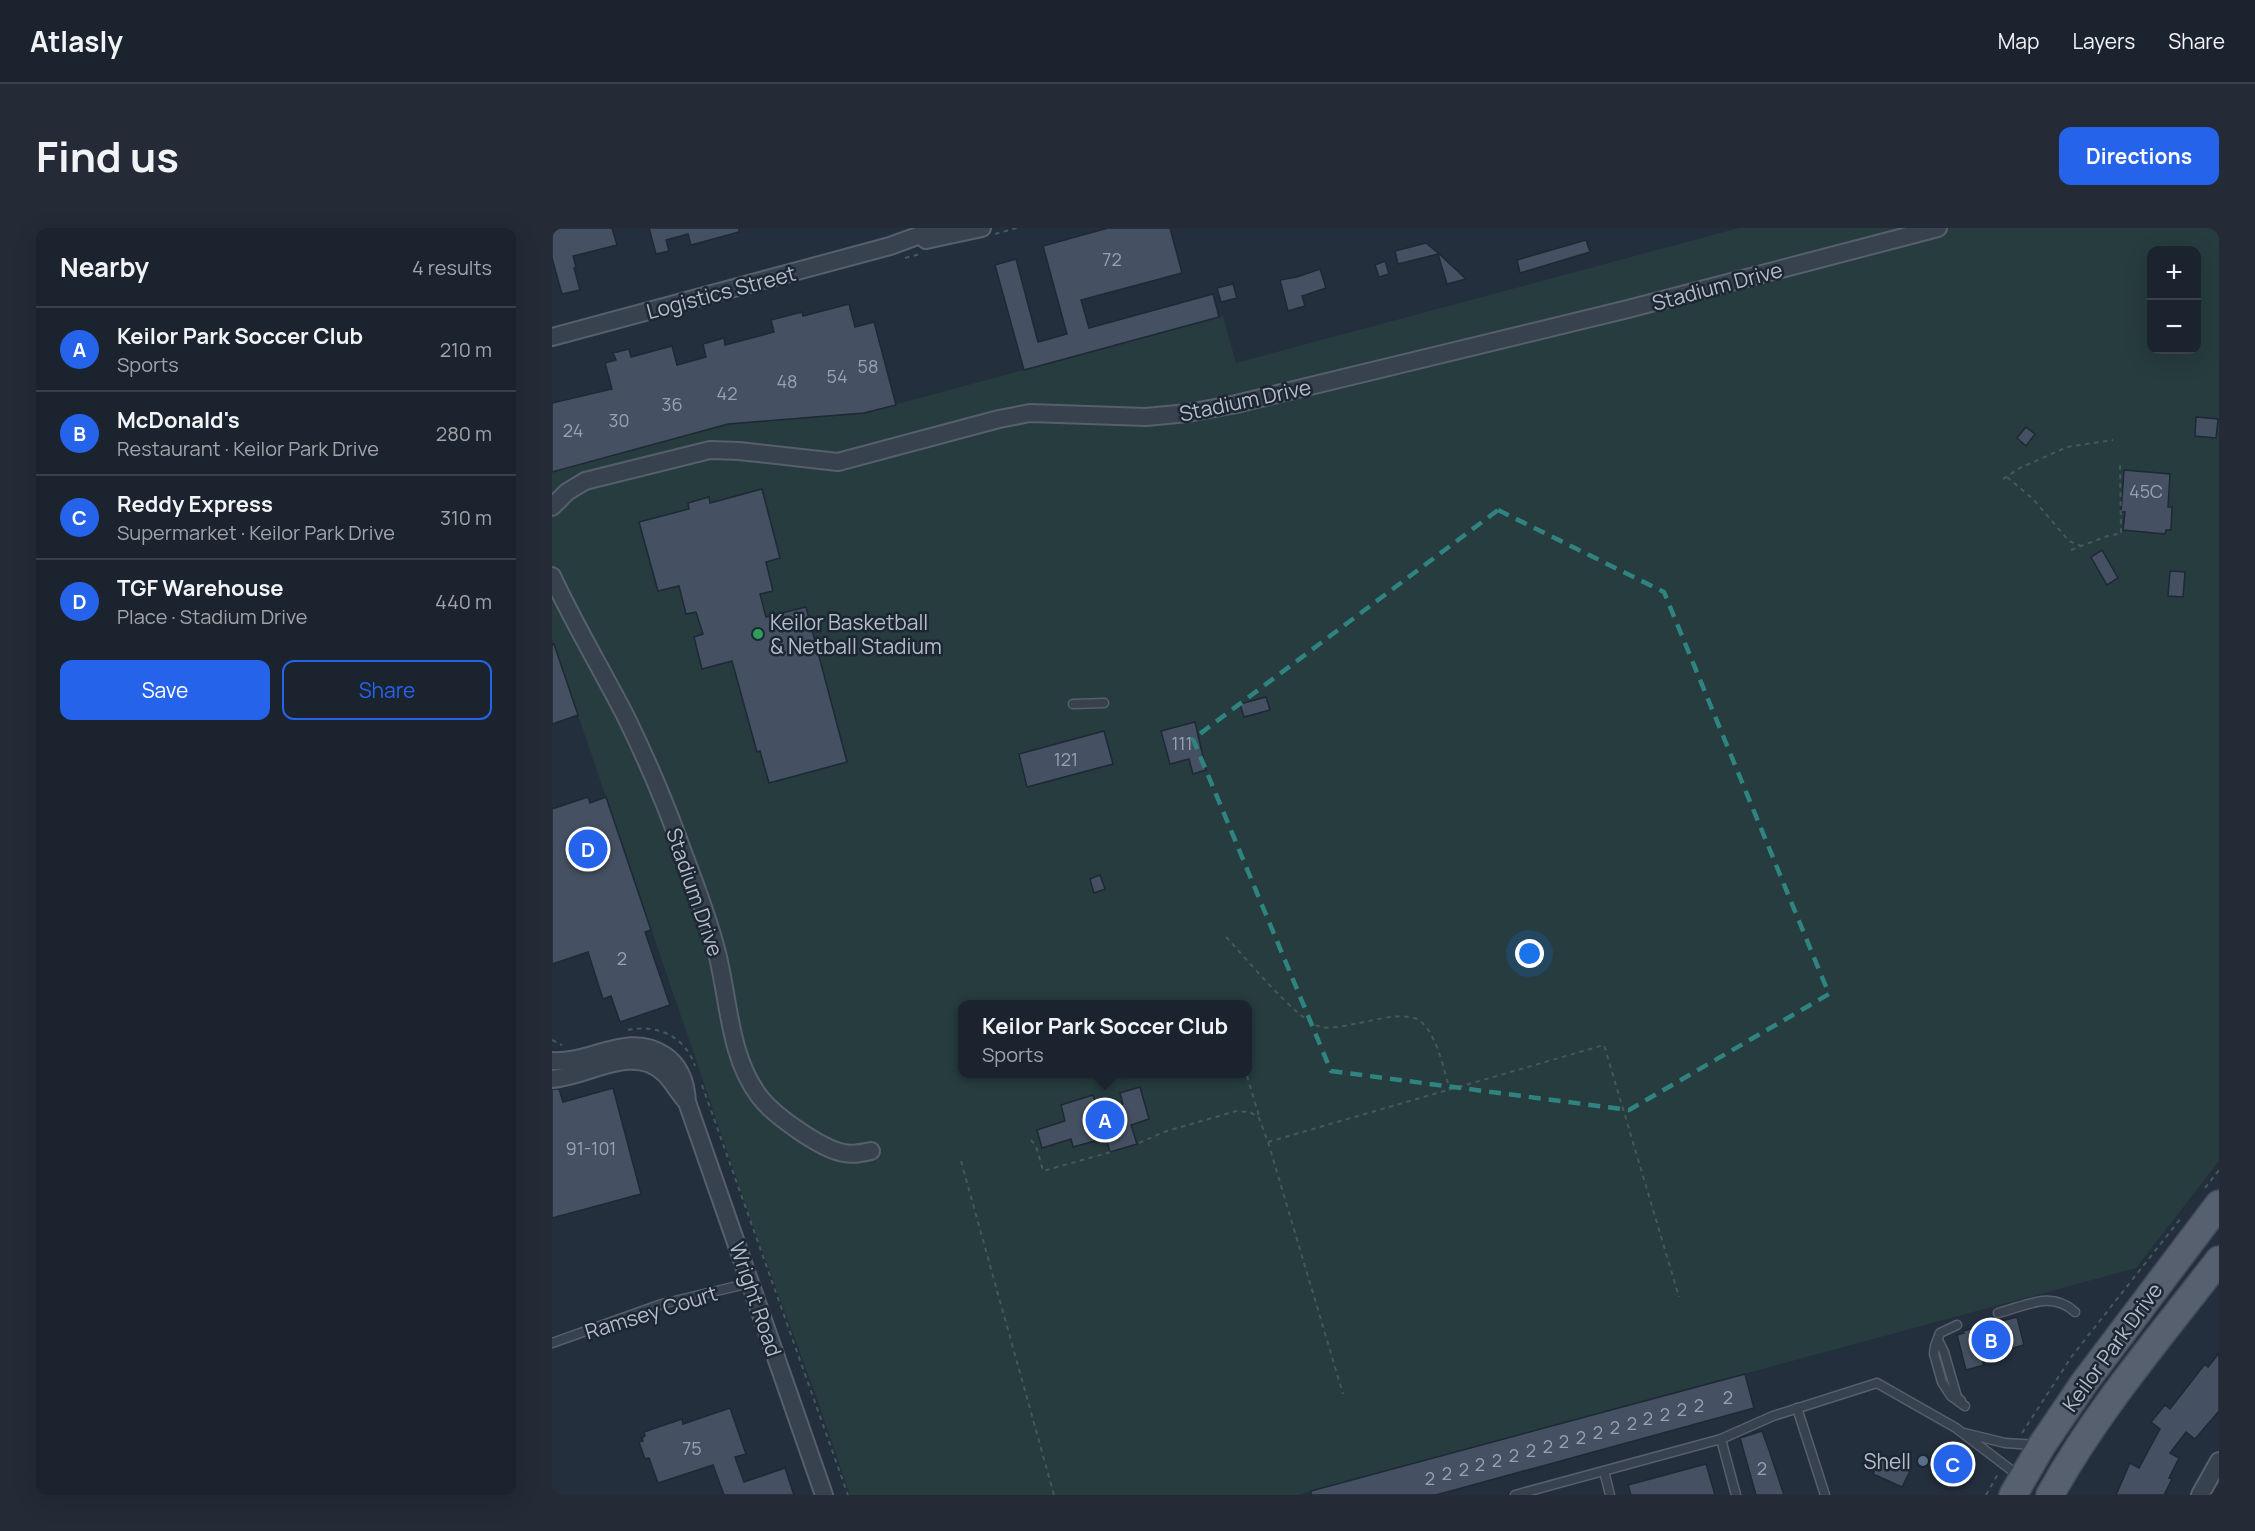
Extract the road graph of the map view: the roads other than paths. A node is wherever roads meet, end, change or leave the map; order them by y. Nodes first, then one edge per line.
1 (939, 228) edge
2 (982, 228) edge
3 (1938, 228) edge
4 (890, 246) junction
5 (552, 337) edge
6 (552, 507) edge
7 (552, 576) edge
8 (1104, 703) dead end
9 (1072, 704) dead end
10 (552, 1061) edge
11 (552, 1079) edge
12 (687, 1102) junction
13 (871, 1151) dead end
14 (2219, 1204) edge
15 (2219, 1260) edge
16 (750, 1283) junction
17 (2075, 1312) dead end
18 (1998, 1313) dead end
19 (1957, 1324) dead end
20 (552, 1343) edge
21 (1965, 1406) dead end
22 (1797, 1408) junction
23 (1960, 1432) junction
24 (1721, 1439) junction
25 (2042, 1445) junction
26 (2219, 1461) edge
27 (1604, 1471) junction
28 (2215, 1479) edge
29 (2018, 1486) edge
30 (2050, 1494) edge
31 (824, 1495) edge
32 (1515, 1495) edge
33 (1610, 1495) edge
34 (1736, 1495) edge
35 (1825, 1495) edge
36 (2200, 1495) edge

1 - 4 street, Logistics Street
2 - 4 street, Logistics Street
3 - 6 street, Stadium Drive
4 - 5 street, Logistics Street
7 - 13 street, Stadium Drive
8 - 9 lane
10 - 12 street, Wright Road
11 - 12 street, Wright Road
12 - 16 street, Wright Road
14 - 25 main road, Keilor Park Drive
15 - 30 main road, Keilor Park Drive
16 - 20 lane, Ramsey Court
16 - 31 street, Wright Road
17 - 18 lane
19 - 21 lane
22 - 23 lane
22 - 24 lane
22 - 35 lane
23 - 25 lane
23 - 29 lane
24 - 27 lane
24 - 34 lane
25 - 29 main road, Keilor Park Drive
26 - 28 street
27 - 32 lane
27 - 33 lane
28 - 36 street
29 - 30 main road

